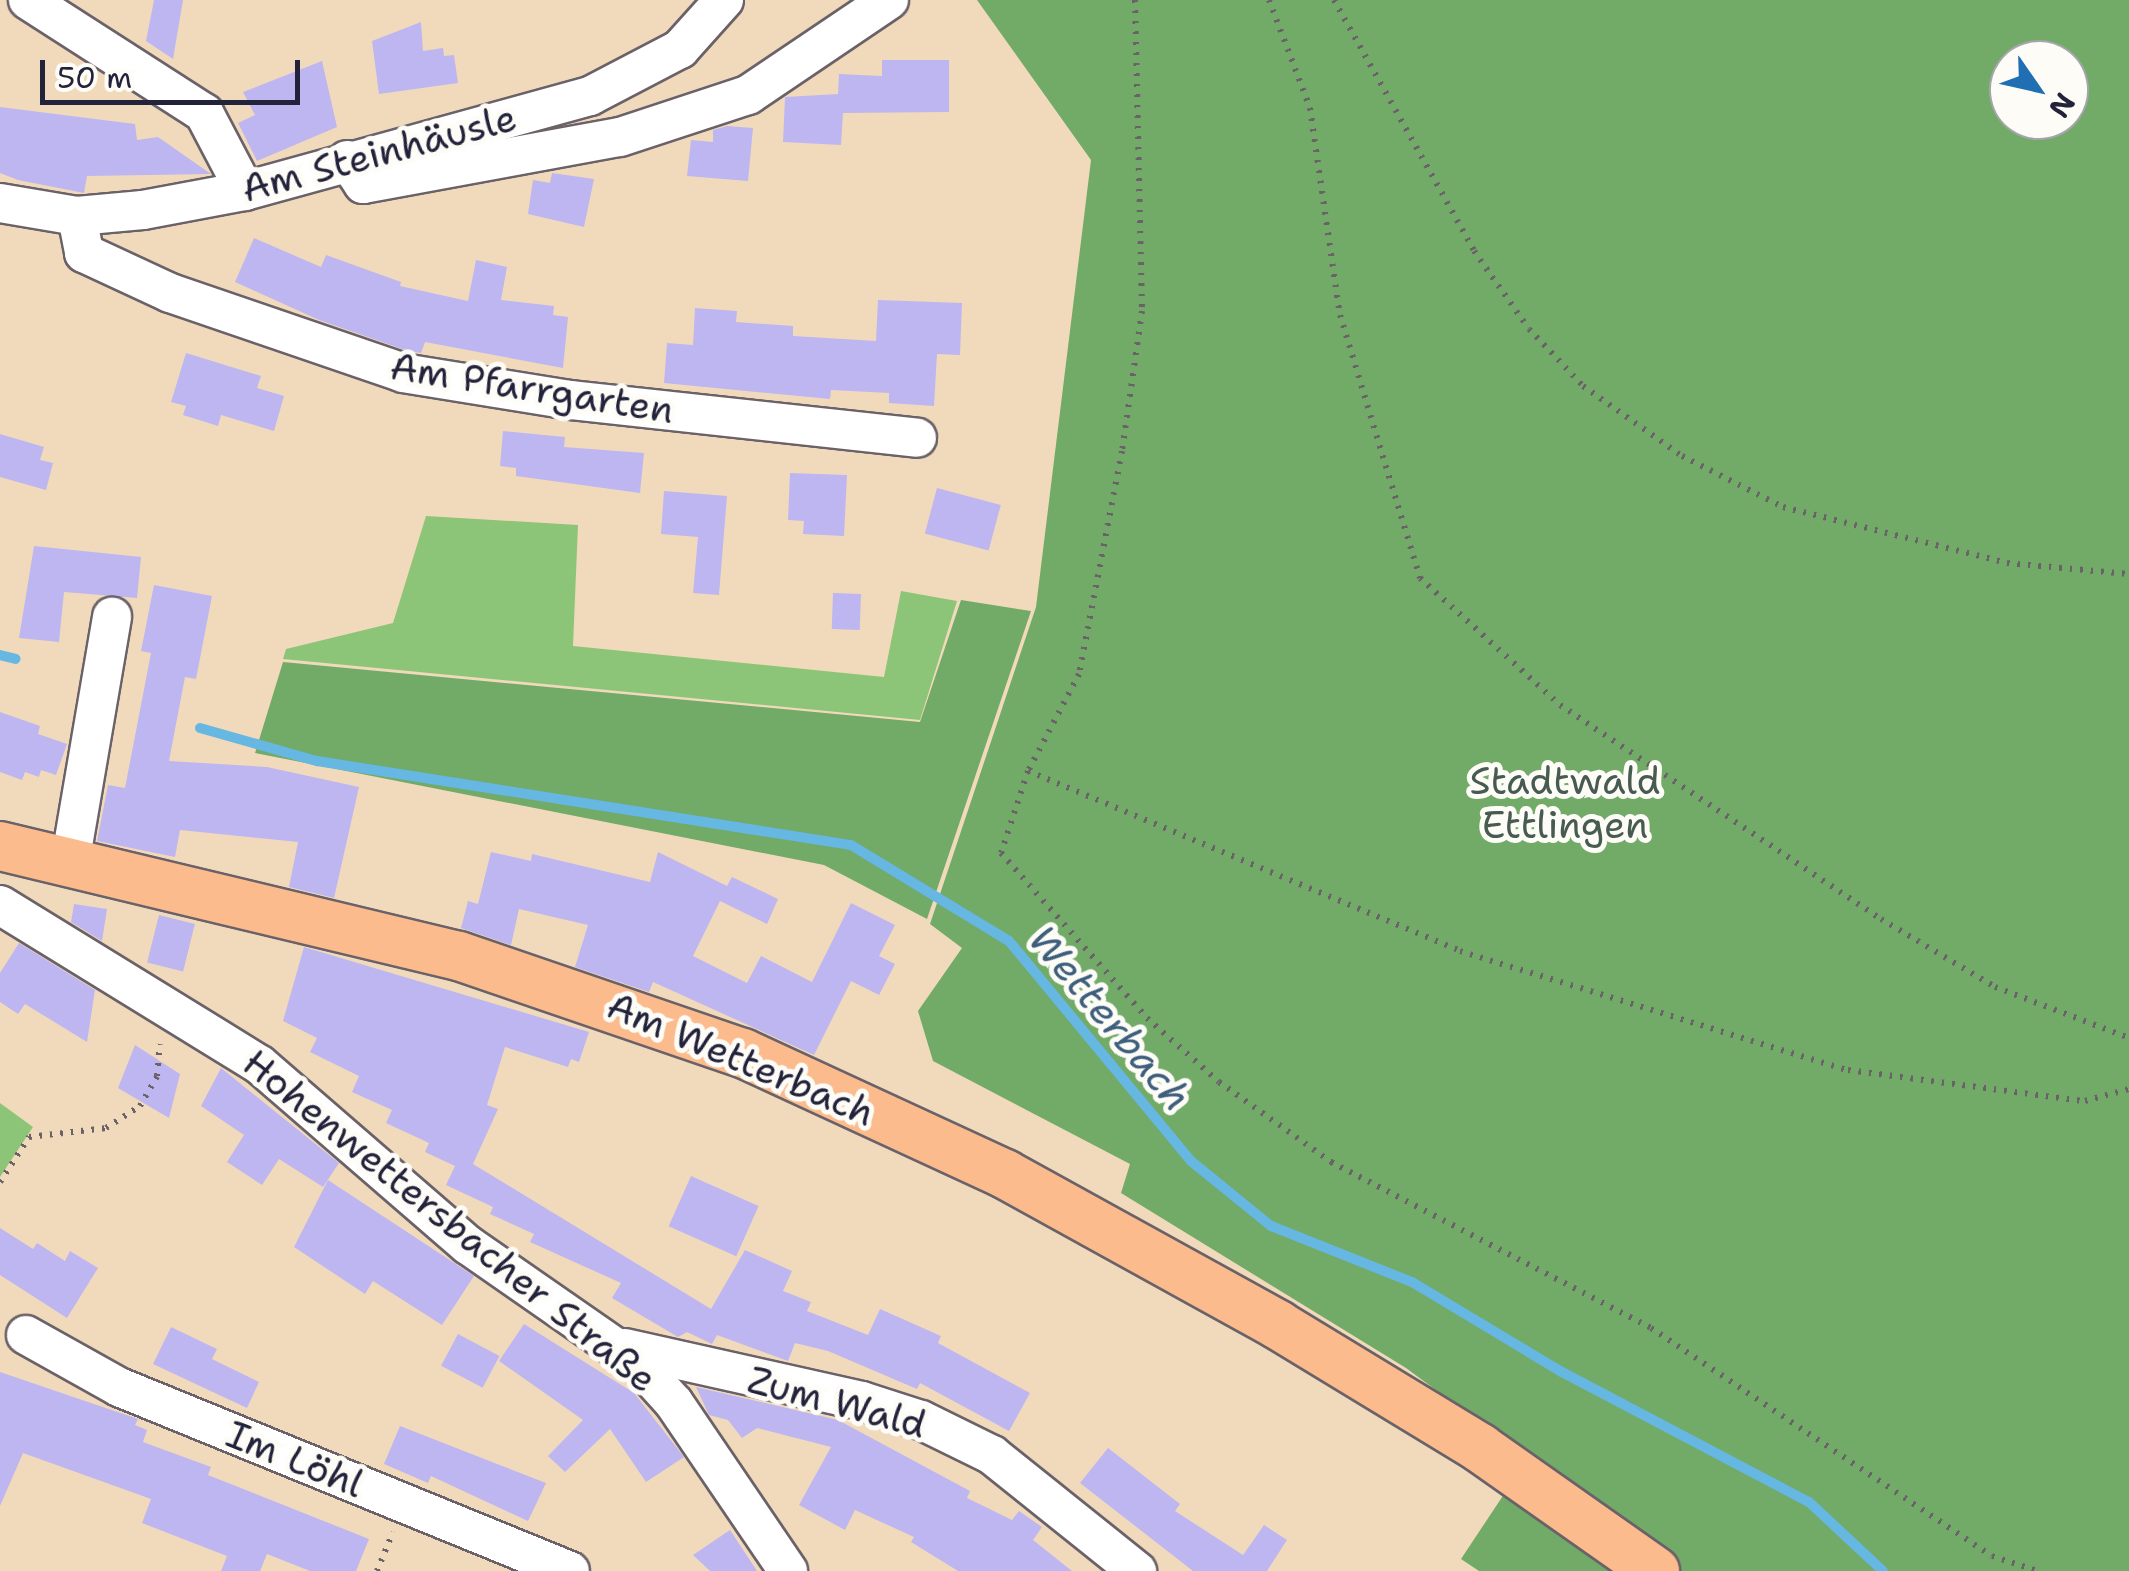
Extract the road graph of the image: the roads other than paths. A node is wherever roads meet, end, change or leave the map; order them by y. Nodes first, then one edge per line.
1 (28, 0) edge
2 (724, 0) edge
3 (889, 0) edge
4 (347, 160) junction
5 (245, 191) junction
6 (0, 204) edge
7 (77, 216) junction
8 (917, 438) dead end
9 (112, 617) dead end
10 (0, 846) edge
11 (70, 864) junction
12 (0, 905) edge
13 (26, 1336) dead end
14 (613, 1344) junction
15 (570, 1571) edge
16 (788, 1571) edge
17 (1137, 1571) edge
18 (1655, 1571) edge

1 - 5 street
2 - 4 street, Am Steinhäusle
3 - 4 street
4 - 5 street, Am Steinhäusle
5 - 7 street, Am Steinhäusle
6 - 7 street, Am Steinhäusle
7 - 8 street, Am Pfarrgarten
9 - 11 street
10 - 11 main road, Am Wetterbach
11 - 18 main road, Am Wetterbach
12 - 14 street, Hohenwettersbacher Straße
13 - 15 street, Im Löhl
14 - 16 street, Hohenwettersbacher Straße
14 - 17 street, Zum Wald

